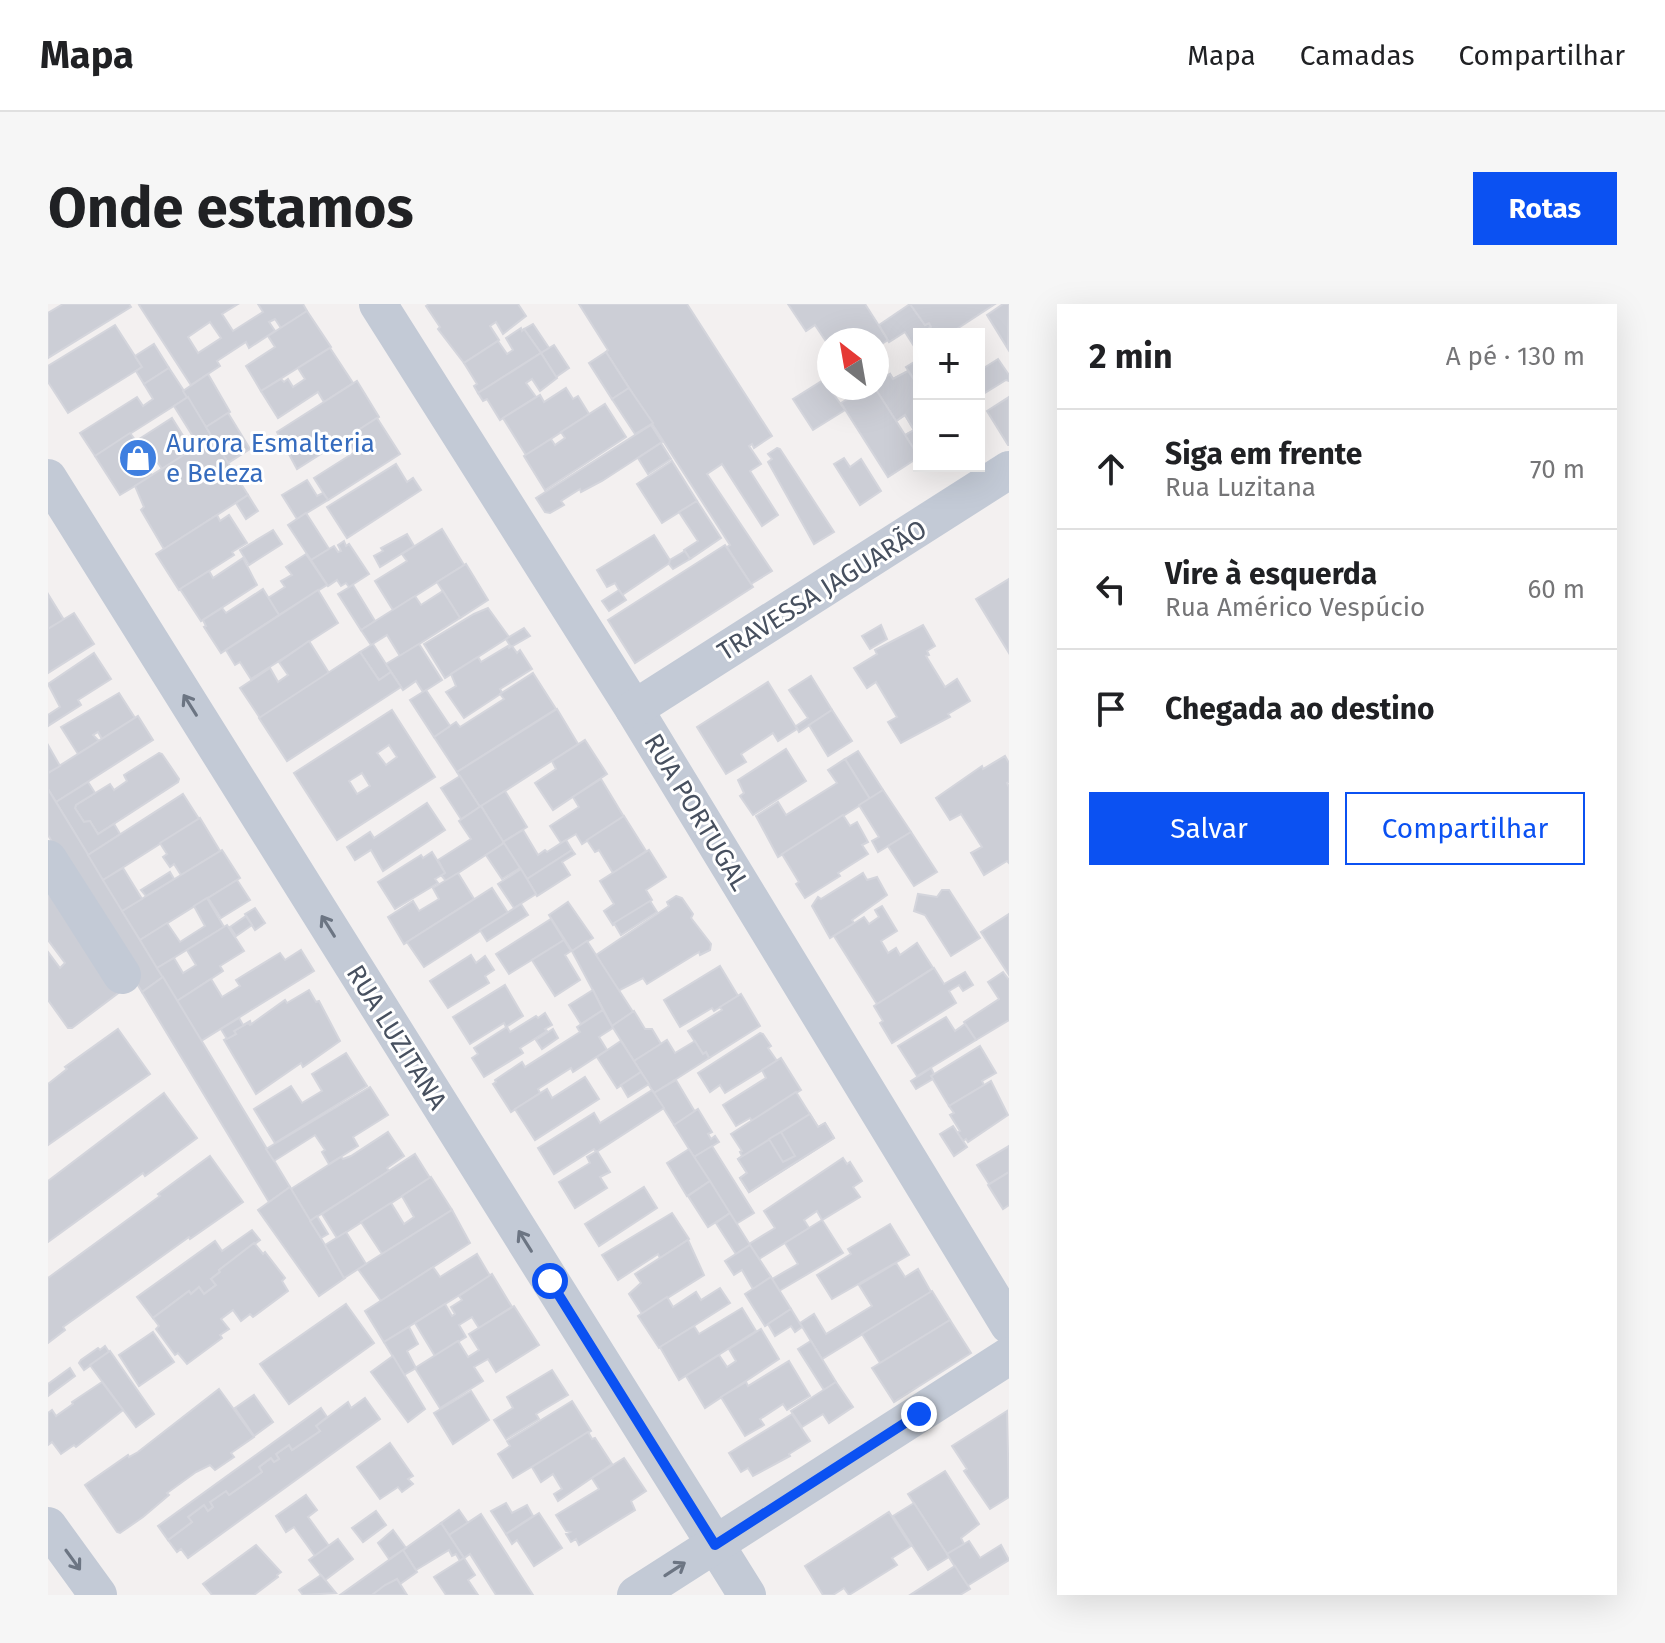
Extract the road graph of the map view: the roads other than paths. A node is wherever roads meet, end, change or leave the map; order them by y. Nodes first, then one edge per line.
1 (378, 304) edge
2 (1009, 470) edge
3 (48, 478) edge
4 (634, 709) junction
5 (48, 859) edge
6 (122, 975) dead end
7 (1009, 1325) edge
8 (1009, 1356) edge
9 (48, 1526) edge
10 (715, 1545) junction
11 (98, 1595) edge
12 (636, 1595) edge
13 (747, 1595) edge

1 - 4 street, RUA PORTUGAL
2 - 4 street, TRAVESSA JAGUARÃO
10 -> 3 street, RUA LUZITANA
4 - 7 street, RUA PORTUGAL
5 - 6 street
8 - 10 street
9 -> 11 street
12 -> 10 street
10 - 13 street, RUA LUZITANA

